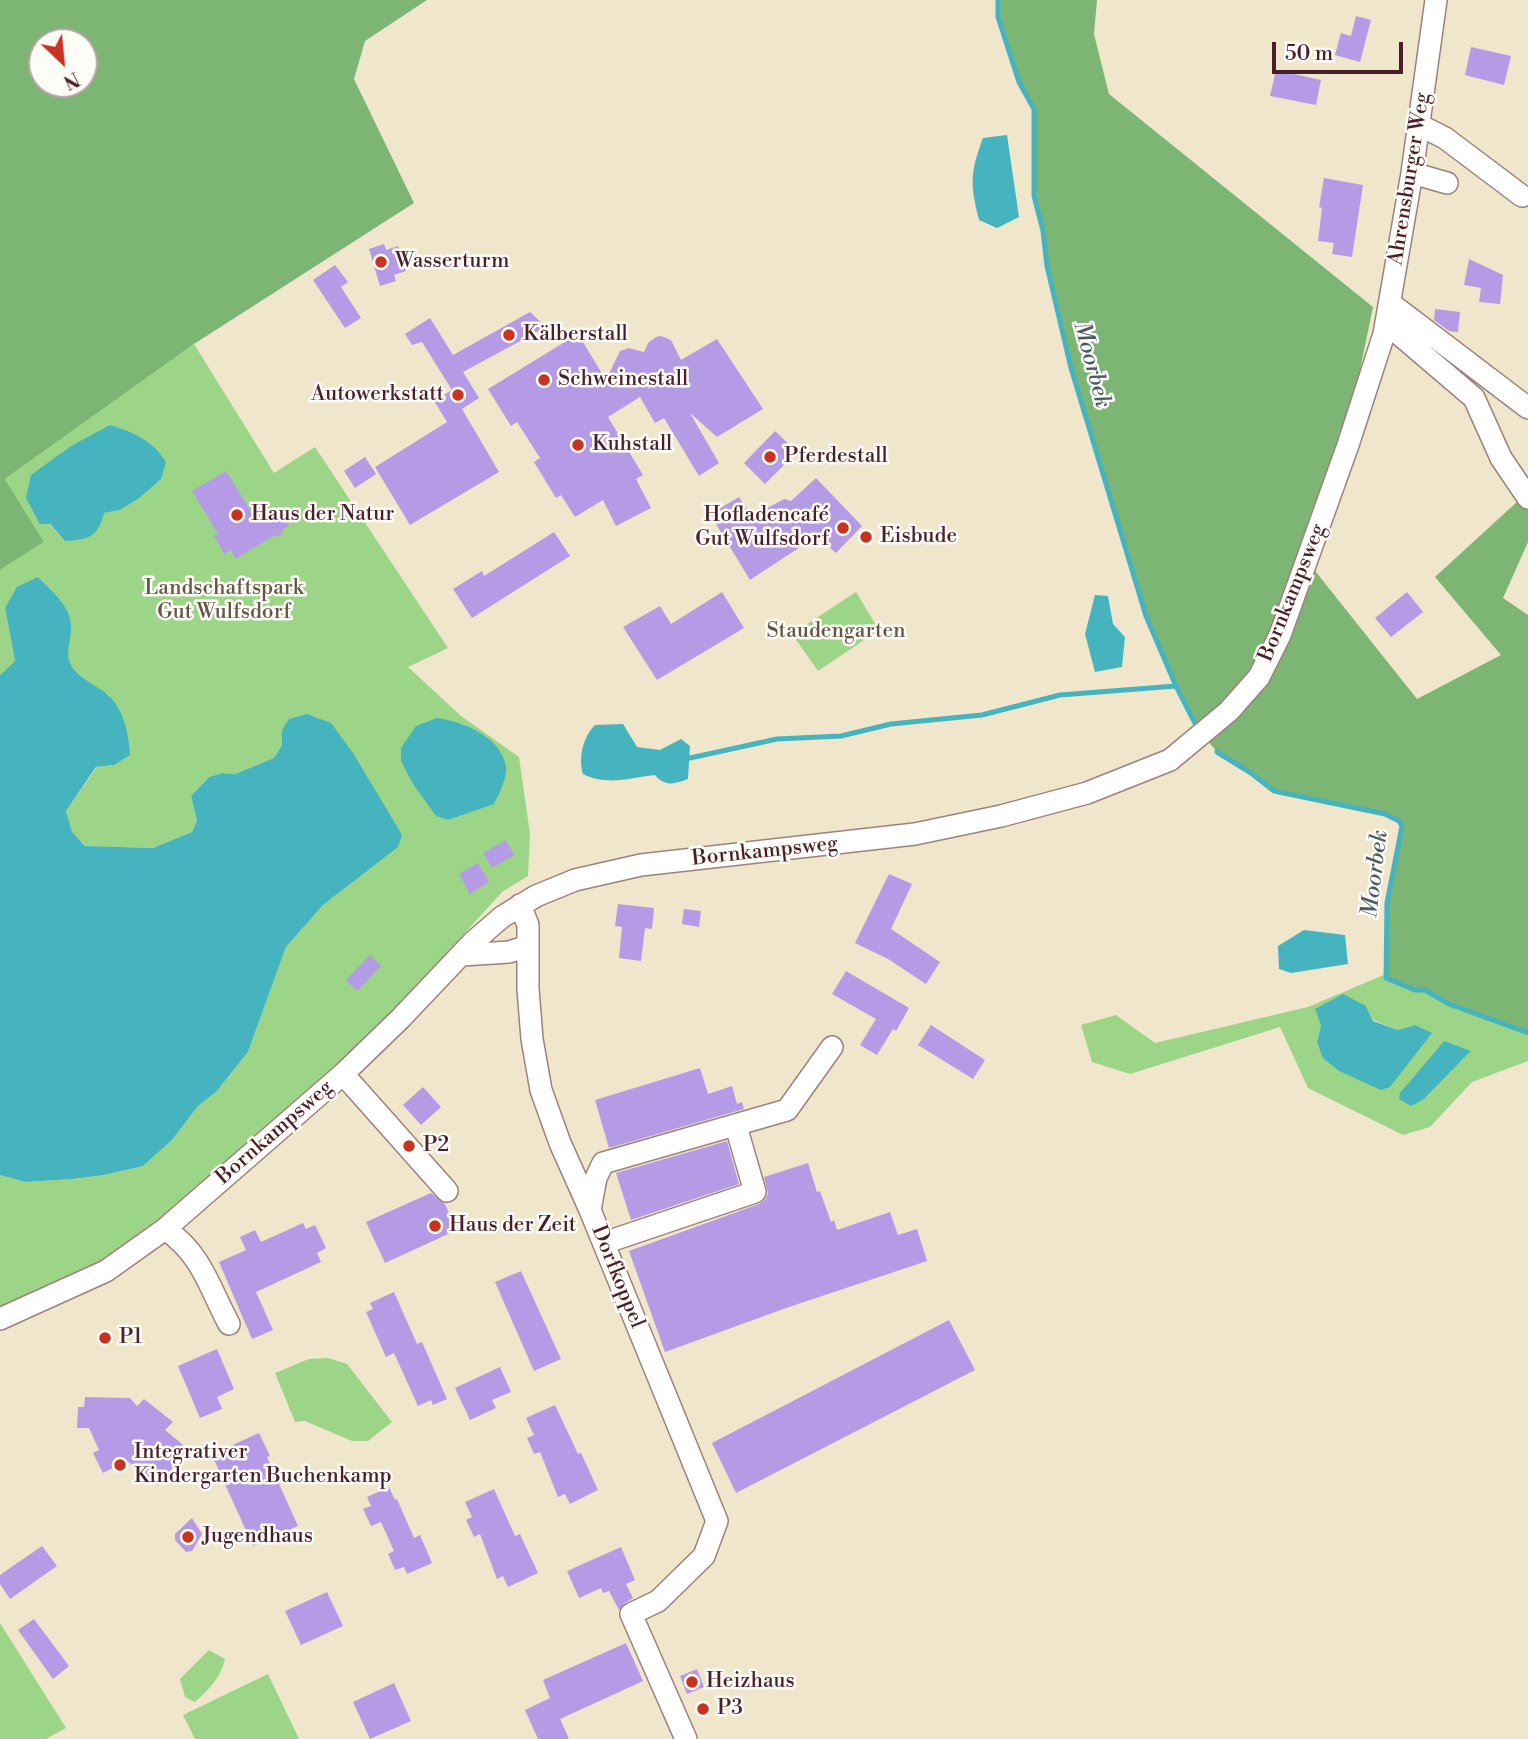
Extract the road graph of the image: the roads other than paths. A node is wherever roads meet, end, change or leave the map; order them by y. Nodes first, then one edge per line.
1 (1436, 0) edge
2 (1419, 125) junction
3 (1412, 173) junction
4 (1447, 183) dead end
5 (1522, 196) dead end
6 (1388, 314) junction
7 (1528, 408) edge
8 (1528, 498) edge
9 (520, 905) junction
10 (528, 946) junction
11 (462, 954) junction
12 (832, 1047) dead end
13 (343, 1074) junction
14 (736, 1126) junction
15 (447, 1191) dead end
16 (590, 1210) junction
17 (165, 1229) junction
18 (604, 1243) junction
19 (0, 1319) edge
20 (229, 1324) dead end
21 (686, 1739) edge

1 - 2 street, Ahrensburger Weg
2 - 3 street, Ahrensburger Weg
2 - 5 street
3 - 4 street
3 - 6 street, Ahrensburger Weg
6 - 7 street
6 - 8 street
6 - 9 street, Bornkampsweg
9 - 10 street, Dorfkoppel
9 - 11 street, Bornkampsweg
10 - 11 street
10 - 16 street, Dorfkoppel
11 - 13 street, Bornkampsweg
12 - 14 street
13 - 15 street
13 - 17 street, Bornkampsweg
14 - 16 street
14 - 18 street
16 - 18 street, Dorfkoppel
17 - 19 street, Bornkampsweg
17 - 20 street
18 - 21 street, Dorfkoppel

